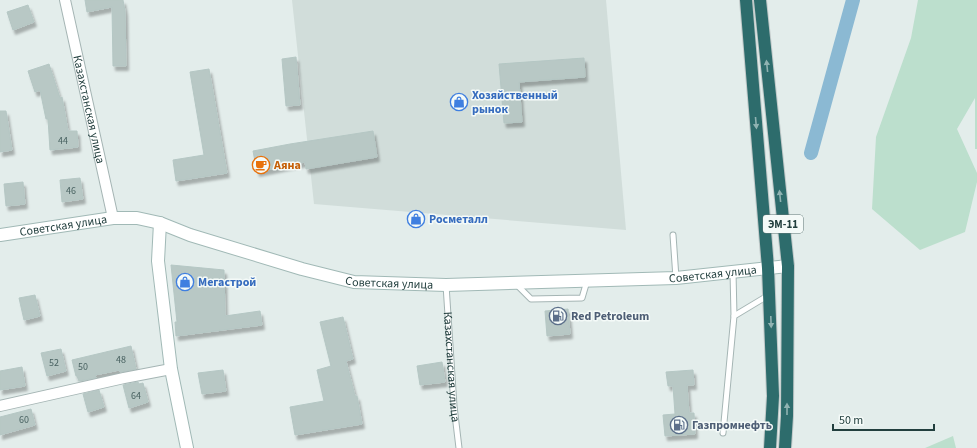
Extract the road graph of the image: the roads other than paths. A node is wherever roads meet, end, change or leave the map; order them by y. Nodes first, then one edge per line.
1 (65, 0) edge
2 (746, 0) edge
3 (760, 0) edge
4 (113, 218) junction
5 (160, 223) junction
6 (0, 235) edge
7 (673, 235) dead end
8 (788, 266) junction
9 (768, 268) junction
10 (733, 272) junction
11 (676, 278) junction
12 (588, 280) junction
13 (516, 283) junction
14 (446, 285) junction
15 (770, 294) junction
16 (734, 316) junction
17 (171, 369) junction
18 (0, 406) edge
19 (723, 433) dead end
20 (187, 448) edge
21 (459, 448) edge
22 (770, 448) edge
23 (785, 448) edge

1 - 4 street, Казахстанская улица
2 -> 9 highway, ЭМ-11
8 -> 3 highway, ЭМ-11
4 - 5 main road, Советская улица
4 - 6 main road, Советская улица
5 - 14 main road, Советская улица
5 - 17 main road
7 - 11 lane
8 - 9 main road, Советская улица
23 -> 8 highway, ЭМ-11
9 - 10 main road, Советская улица
9 - 15 highway, ЭМ-11
10 - 11 main road, Советская улица
10 - 16 lane
11 - 12 main road, Советская улица
12 - 13 main road, Советская улица
12 - 13 lane
13 - 14 main road, Советская улица
14 - 21 lane, Казахстанская улица
15 - 16 lane
15 -> 22 highway, ЭМ-11
16 - 19 lane
17 - 18 street
17 - 20 main road

